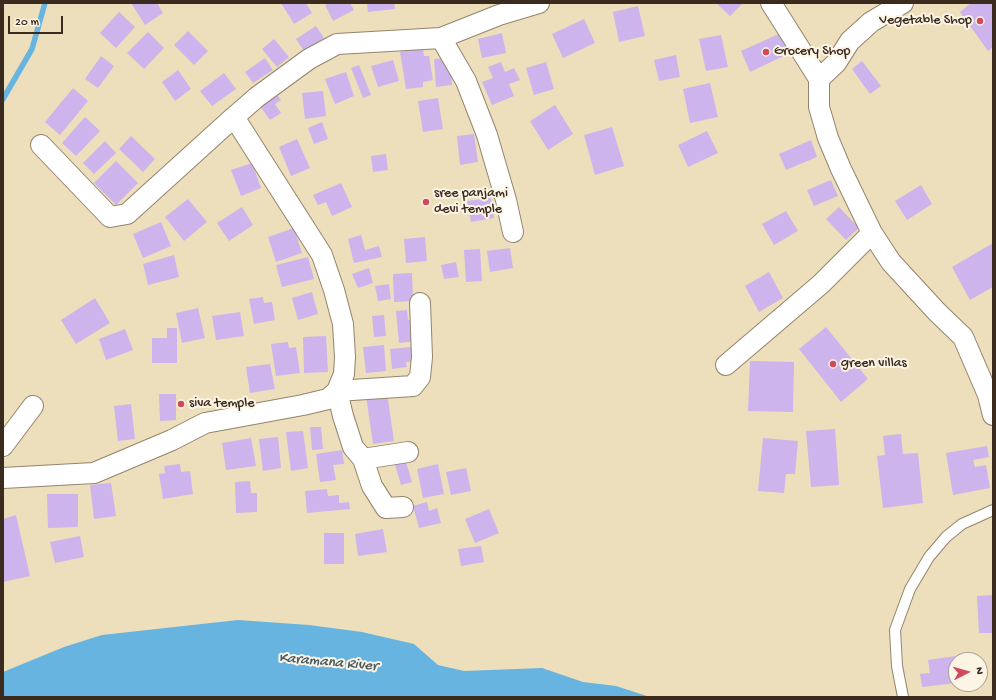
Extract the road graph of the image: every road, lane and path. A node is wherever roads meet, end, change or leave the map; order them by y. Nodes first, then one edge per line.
1 (539, 3) edge
2 (771, 3) edge
3 (903, 3) edge
4 (496, 9) edge
5 (441, 38) junction
6 (819, 79) junction
7 (234, 117) junction
8 (41, 145) dead end
9 (513, 232) dead end
10 (872, 233) junction
11 (420, 303) dead end
12 (726, 365) dead end
13 (337, 391) junction
14 (33, 406) dead end
15 (993, 415) edge
16 (3, 446) edge
17 (408, 452) dead end
18 (363, 459) junction
19 (3, 478) edge
20 (403, 508) dead end
21 (993, 510) edge
22 (903, 697) edge

1 - 4 street
2 - 6 street
3 - 6 street
4 - 5 street
5 - 7 street
5 - 9 street
6 - 10 street
7 - 8 street
7 - 13 street
10 - 12 street
10 - 15 street
11 - 13 street
13 - 18 street
13 - 19 street
14 - 16 street
17 - 18 street
18 - 20 street
21 - 22 lane

